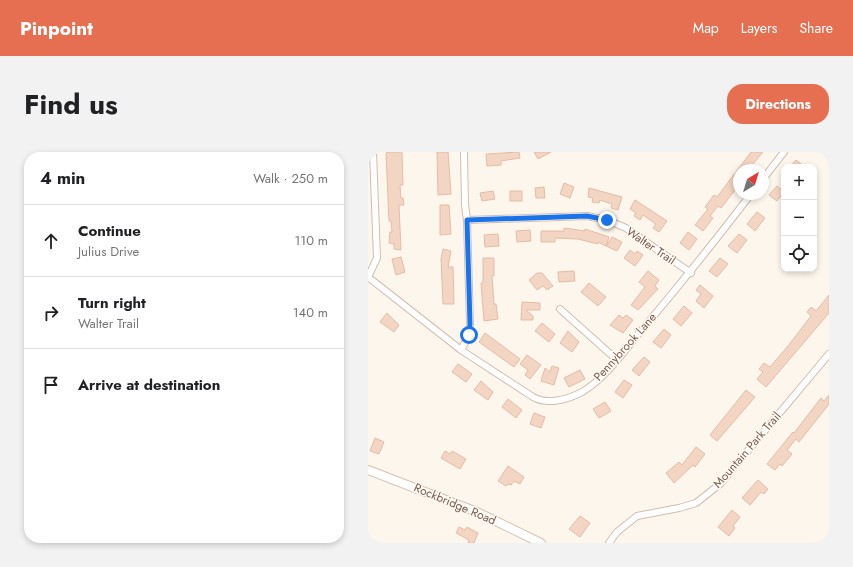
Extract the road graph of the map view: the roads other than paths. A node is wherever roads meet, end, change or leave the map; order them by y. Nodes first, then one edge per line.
1 (373, 152) edge
2 (464, 152) edge
3 (784, 152) edge
4 (769, 171) edge
5 (371, 172) edge
6 (746, 200) edge
7 (467, 220) junction
8 (691, 273) junction
9 (368, 277) edge
10 (560, 309) dead end
11 (461, 350) junction
12 (829, 354) edge
13 (617, 360) junction
14 (368, 470) edge
15 (541, 543) edge
16 (609, 543) edge

1 - 5 street
2 - 7 street
3 - 4 street
5 - 9 street
6 - 8 street, Pennybrook Lane
7 - 8 street, Walter Trail
7 - 11 street
8 - 13 street, Pennybrook Lane
9 - 11 street, Pennybrook Lane
10 - 13 street
11 - 13 street, Pennybrook Lane
12 - 16 street, Mountain Park Trail
14 - 15 main road, Rockbridge Road

